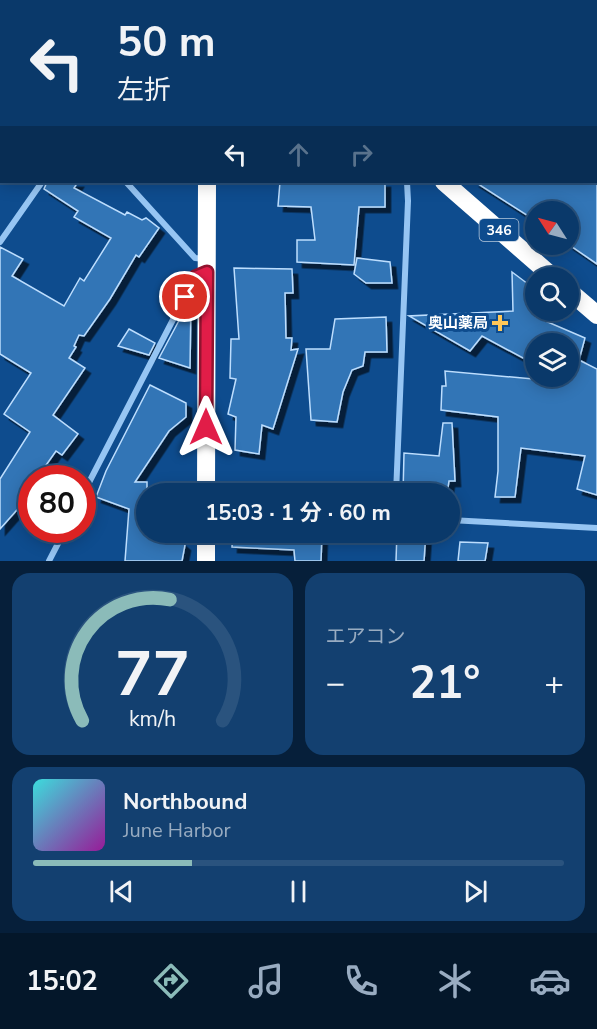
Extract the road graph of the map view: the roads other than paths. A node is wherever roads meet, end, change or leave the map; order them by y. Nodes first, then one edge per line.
1 (41, 183) edge
2 (127, 183) edge
3 (207, 183) edge
4 (407, 183) edge
5 (445, 183) edge
6 (0, 242) edge
7 (207, 266) junction
8 (541, 267) edge
9 (579, 299) edge
10 (597, 315) edge
11 (96, 469) edge
12 (206, 483) edge
13 (396, 483) edge
14 (460, 521) edge
15 (597, 528) edge
16 (58, 543) edge
17 (206, 543) edge
18 (49, 561) edge
19 (206, 561) edge

1 - 6 street
2 - 7 street
3 - 7 highway
4 - 13 street
5 - 8 highway, 346
7 - 11 street
7 - 12 highway
9 - 10 highway
14 - 15 street
16 - 18 street
17 - 19 highway

